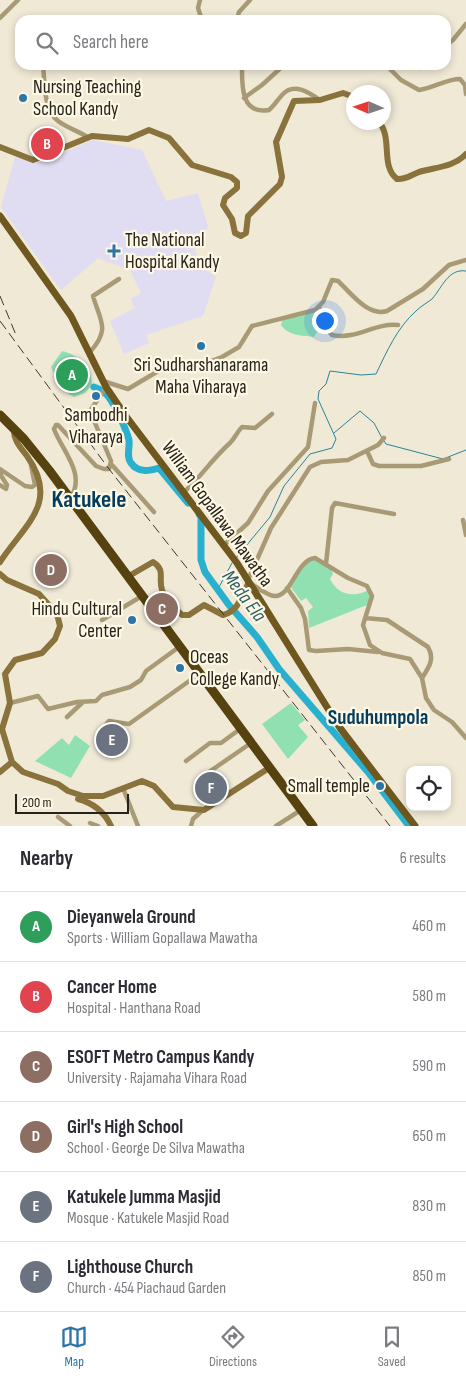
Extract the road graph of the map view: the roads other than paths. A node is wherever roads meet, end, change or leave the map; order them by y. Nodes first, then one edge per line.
1 (18, 0) edge
2 (200, 0) edge
3 (250, 0) edge
4 (200, 15) edge
5 (238, 15) edge
6 (0, 18) edge
7 (466, 24) edge
8 (451, 42) edge
9 (44, 70) edge
10 (242, 70) edge
11 (278, 70) edge
12 (392, 70) edge
13 (346, 94) edge
14 (466, 94) edge
15 (244, 98) junction
16 (320, 100) junction
17 (382, 130) edge
18 (88, 138) junction
19 (0, 147) edge
20 (466, 154) edge
21 (0, 216) edge
22 (466, 260) edge
23 (119, 279) dead end
24 (320, 307) junction
25 (398, 325) dead end
26 (90, 352) junction
27 (104, 387) junction
28 (315, 403) dead end
29 (272, 414) dead end
30 (0, 415) edge
31 (14, 429) junction
32 (383, 439) dead end
33 (366, 451) junction
34 (448, 459) dead end
35 (30, 462) junction
36 (112, 465) junction
37 (0, 469) edge
38 (0, 474) edge
39 (0, 485) edge
40 (184, 492) junction
41 (70, 499) junction
42 (154, 512) dead end
43 (394, 514) dead end
44 (463, 520) dead end
45 (466, 535) edge
46 (225, 546) junction
47 (0, 562) edge
48 (326, 564) junction
49 (0, 574) edge
50 (129, 576) junction
51 (248, 581) junction
52 (286, 588) junction
53 (142, 596) junction
54 (365, 618) junction
55 (102, 620) dead end
56 (180, 647) junction
57 (382, 652) junction
58 (199, 674) junction
59 (422, 678) junction
60 (84, 702) junction
61 (10, 703) junction
62 (67, 716) dead end
63 (240, 729) junction
64 (97, 736) dead end
65 (466, 738) edge
66 (251, 743) junction
67 (186, 760) dead end
68 (12, 762) junction
69 (269, 768) junction
70 (0, 772) edge
71 (209, 772) dead end
72 (58, 784) junction
73 (123, 788) junction
74 (204, 810) junction
75 (301, 810) junction
76 (58, 817) dead end
77 (90, 823) dead end
78 (70, 826) edge
79 (98, 826) edge
80 (111, 826) edge
81 (138, 826) edge
82 (191, 826) edge
83 (276, 826) edge
84 (313, 826) edge
85 (415, 826) edge

1 - 6 street
2 - 4 street
3 - 5 street
7 - 8 street
9 - 18 street
10 - 15 street
11 - 15 street
12 - 14 street
13 - 16 street
15 - 16 street
16 - 18 street
17 - 20 street
18 - 19 street
21 - 26 main road, William Gopallawa Mawatha
22 - 24 street
23 - 26 street
24 - 25 street
24 - 27 street
26 - 27 main road, William Gopallawa Mawatha
27 - 36 street
27 - 40 main road, William Gopallawa Mawatha
28 - 46 street
29 - 40 street
30 - 31 highway
31 - 35 street
31 - 41 highway
32 - 33 street
33 - 34 street
33 - 51 street
35 - 37 street
35 - 47 street
36 - 41 street
36 - 42 street
38 - 39 street
40 - 46 main road, William Gopallawa Mawatha
41 - 50 highway
43 - 48 street
44 - 45 street
46 - 51 main road, William Gopallawa Mawatha
48 - 52 street
48 - 54 street
49 - 61 street
50 - 51 street
50 - 53 highway
51 - 52 street
51 - 85 main road, William Gopallawa Mawatha
52 - 57 street
53 - 55 street
53 - 56 highway
54 - 57 street
54 - 59 street
56 - 58 highway
56 - 60 street
57 - 59 street
58 - 63 highway
58 - 64 street
59 - 65 street
60 - 61 street
60 - 62 street
61 - 68 street
63 - 66 highway
63 - 67 street
66 - 69 highway
66 - 71 street
68 - 70 street
68 - 72 street
69 - 74 street
69 - 75 highway
72 - 73 street
72 - 80 street
73 - 74 street
73 - 81 street
74 - 82 street
75 - 83 street
75 - 84 highway
76 - 78 street
77 - 79 street

